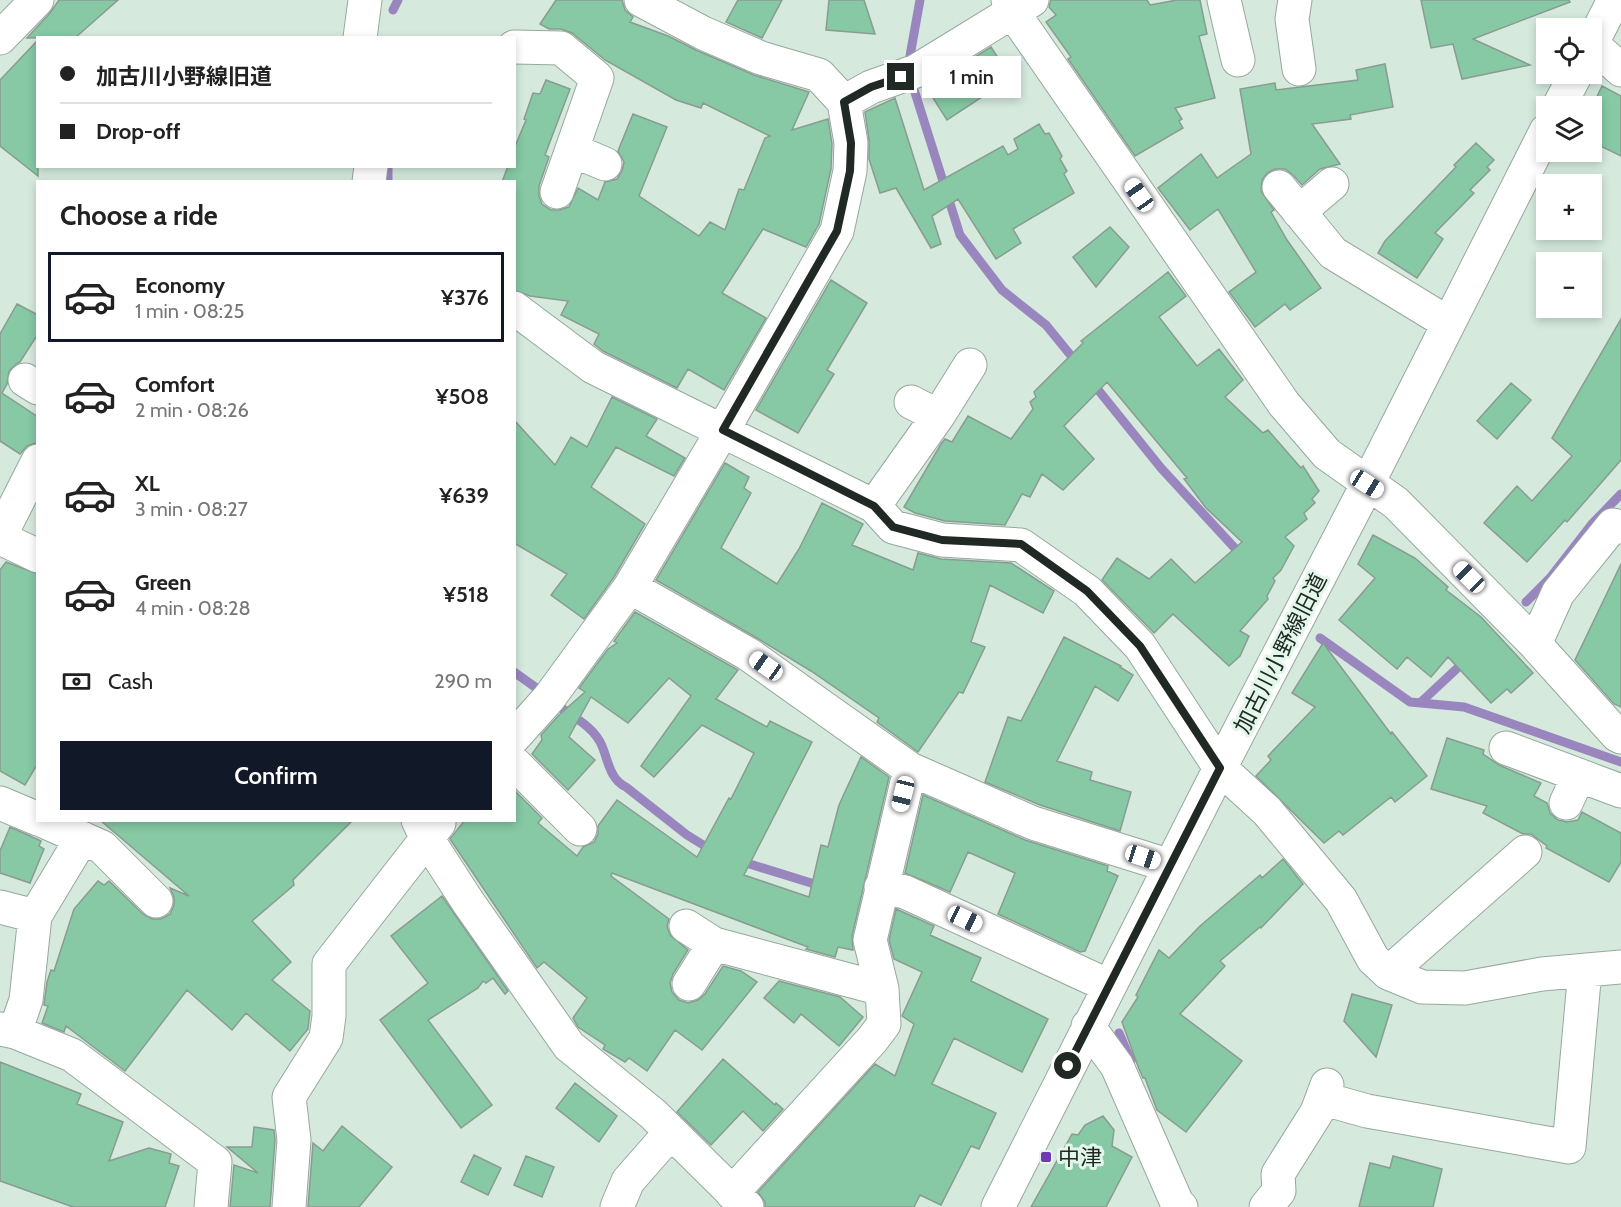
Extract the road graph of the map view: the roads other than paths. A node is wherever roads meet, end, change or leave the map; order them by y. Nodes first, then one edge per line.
1 (37, 0) edge
2 (365, 0) edge
3 (640, 0) edge
4 (1224, 0) edge
5 (1295, 0) edge
6 (1614, 0) edge
7 (1018, 4) edge
8 (1602, 24) edge
9 (366, 36) edge
10 (0, 38) edge
11 (516, 47) edge
12 (1602, 53) edge
13 (1238, 60) dead end
14 (1299, 69) dead end
15 (1621, 70) edge
16 (844, 102) junction
17 (572, 150) junction
18 (1536, 151) edge
19 (605, 164) dead end
20 (1332, 184) dead end
21 (1279, 187) dead end
22 (558, 192) dead end
23 (1299, 213) junction
24 (516, 309) edge
25 (1448, 323) junction
26 (970, 365) dead end
27 (723, 430) junction
28 (36, 465) edge
29 (1367, 484) junction
30 (874, 506) junction
31 (1621, 527) edge
32 (0, 537) edge
33 (36, 555) edge
34 (630, 587) junction
35 (1516, 625) junction
36 (516, 735) edge
37 (1621, 737) edge
38 (1506, 748) dead end
39 (516, 765) edge
40 (1220, 768) junction
41 (910, 769) junction
42 (1621, 791) edge
43 (0, 803) edge
44 (36, 819) edge
45 (44, 822) edge
46 (428, 826) edge
47 (580, 829) dead end
48 (82, 838) junction
49 (1525, 852) dead end
50 (1170, 866) junction
51 (881, 886) junction
52 (156, 901) dead end
53 (0, 907) edge
54 (35, 916) junction
55 (686, 926) dead end
56 (714, 944) junction
57 (1621, 967) edge
58 (1585, 970) junction
59 (1388, 973) junction
60 (688, 984) dead end
61 (1109, 986) junction
62 (882, 988) junction
63 (1088, 1026) junction
64 (7, 1031) edge
65 (671, 1132) junction
66 (740, 1200) edge
67 (211, 1207) edge
68 (289, 1207) edge
69 (617, 1207) edge
70 (998, 1207) edge
71 (1181, 1207) edge
72 (1266, 1207) edge

1 - 10 street
2 - 9 street
3 - 16 street
4 - 13 street
5 - 14 street
6 - 8 street
7 - 16 street
7 - 29 street
11 - 17 street
12 - 15 street
16 - 27 street
17 - 19 street
17 - 22 street
18 - 25 street, 加古川小野線旧道
20 - 23 street
21 - 23 street
23 - 25 street
24 - 27 street
25 - 29 street, 加古川小野線旧道
26 - 30 street
27 - 30 street
27 - 34 street
28 - 32 street
29 - 35 street
29 - 40 street, 加古川小野線旧道
30 - 40 street
31 - 35 street
32 - 33 street
34 - 36 street
34 - 41 street
35 - 37 street
38 - 42 street
39 - 47 street
40 - 50 street, 加古川小野線旧道
40 - 59 street
41 - 50 street
41 - 51 street
43 - 44 street
45 - 48 street
46 - 65 street
46 - 68 street
48 - 52 street
48 - 54 street
49 - 59 street
50 - 61 street, 加古川小野線旧道
51 - 61 street
51 - 62 street
53 - 54 street
54 - 64 street
55 - 56 street
56 - 60 street
56 - 62 street
57 - 58 street
58 - 59 street
58 - 72 street
61 - 63 street, 加古川小野線旧道
62 - 66 street
63 - 70 street, 加古川小野線旧道
63 - 71 street
64 - 67 street
65 - 66 street
65 - 69 street

